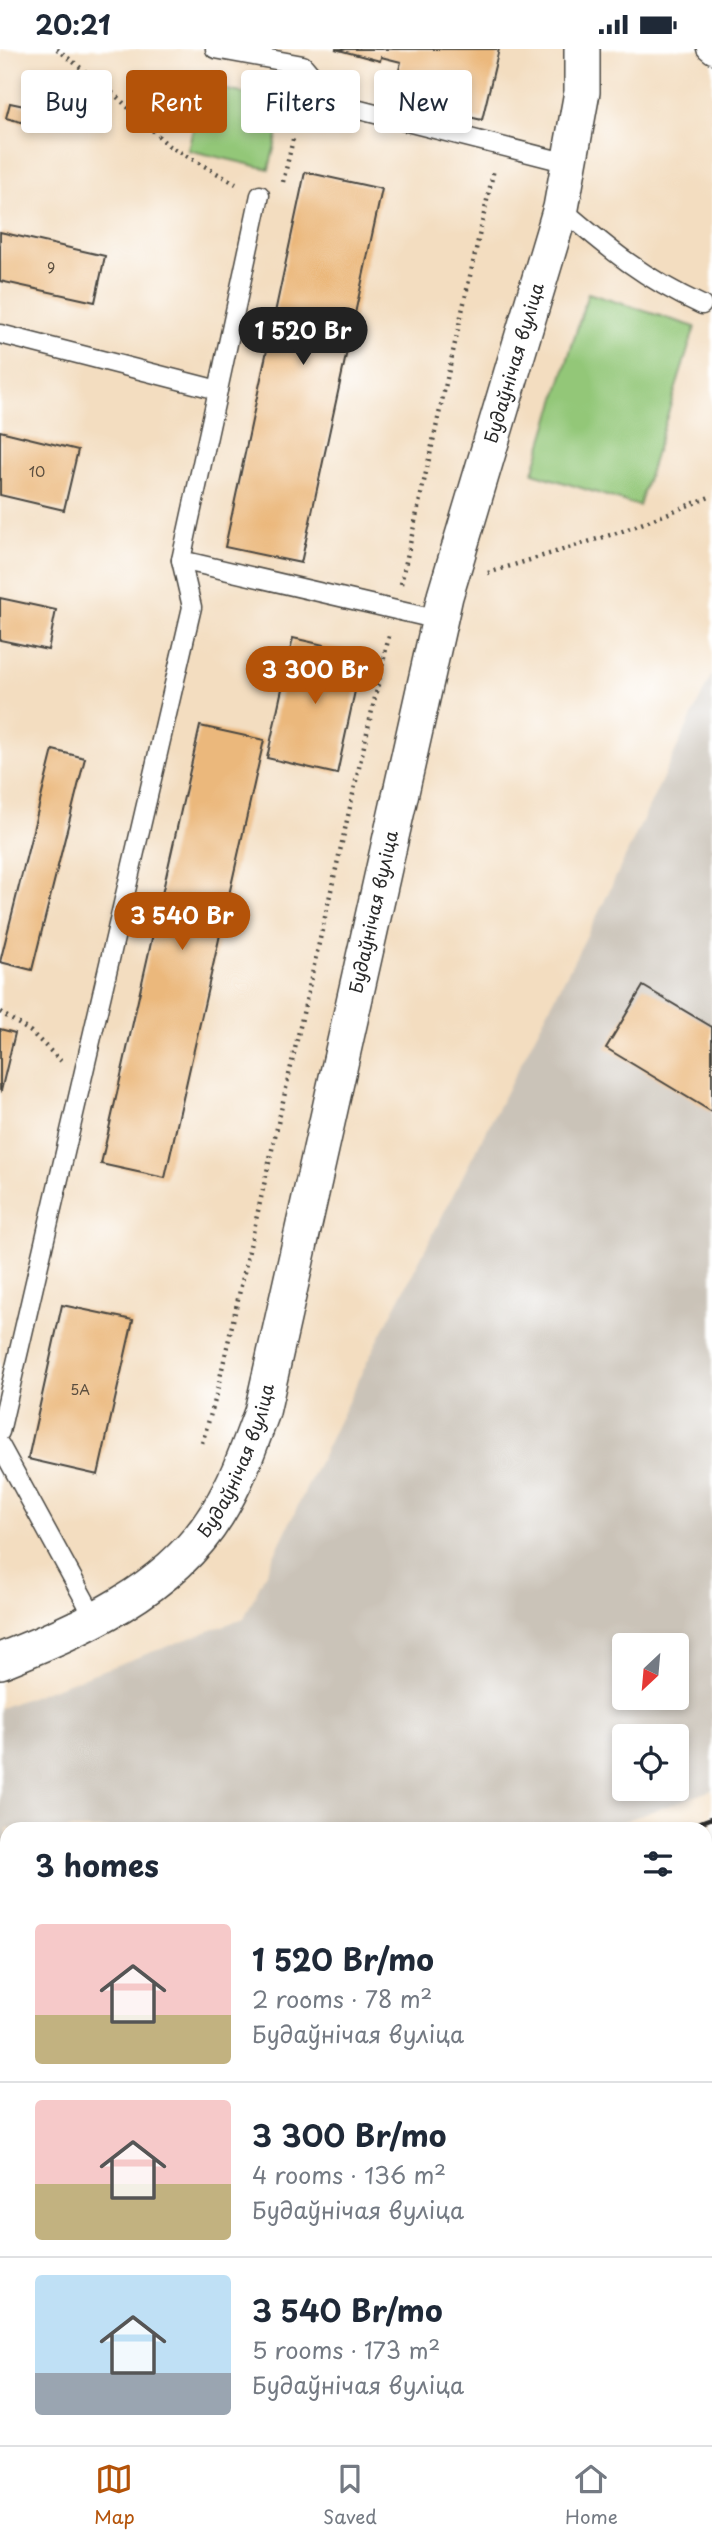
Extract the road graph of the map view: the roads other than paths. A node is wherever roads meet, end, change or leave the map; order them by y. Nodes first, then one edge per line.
1 (215, 49) edge
2 (582, 49) edge
3 (706, 49) edge
4 (712, 54) edge
5 (568, 163) junction
6 (260, 195) road end
7 (561, 208) junction
8 (702, 305) dead end
9 (0, 334) edge
10 (218, 390) junction
11 (181, 560) junction
12 (442, 608) junction
13 (0, 1432) edge
14 (0, 1445) edge
15 (95, 1619) junction
16 (0, 1661) edge

1 - 5 lane
2 - 5 street, Будаўнічая вуліца
3 - 4 lane
5 - 7 street, Будаўнічая вуліца
6 - 10 lane
7 - 8 lane
7 - 12 street, Будаўнічая вуліца
9 - 10 lane
10 - 11 lane
11 - 12 lane
11 - 13 lane
12 - 15 street, Будаўнічая вуліца
14 - 15 lane
15 - 16 street, Будаўнічая вуліца

